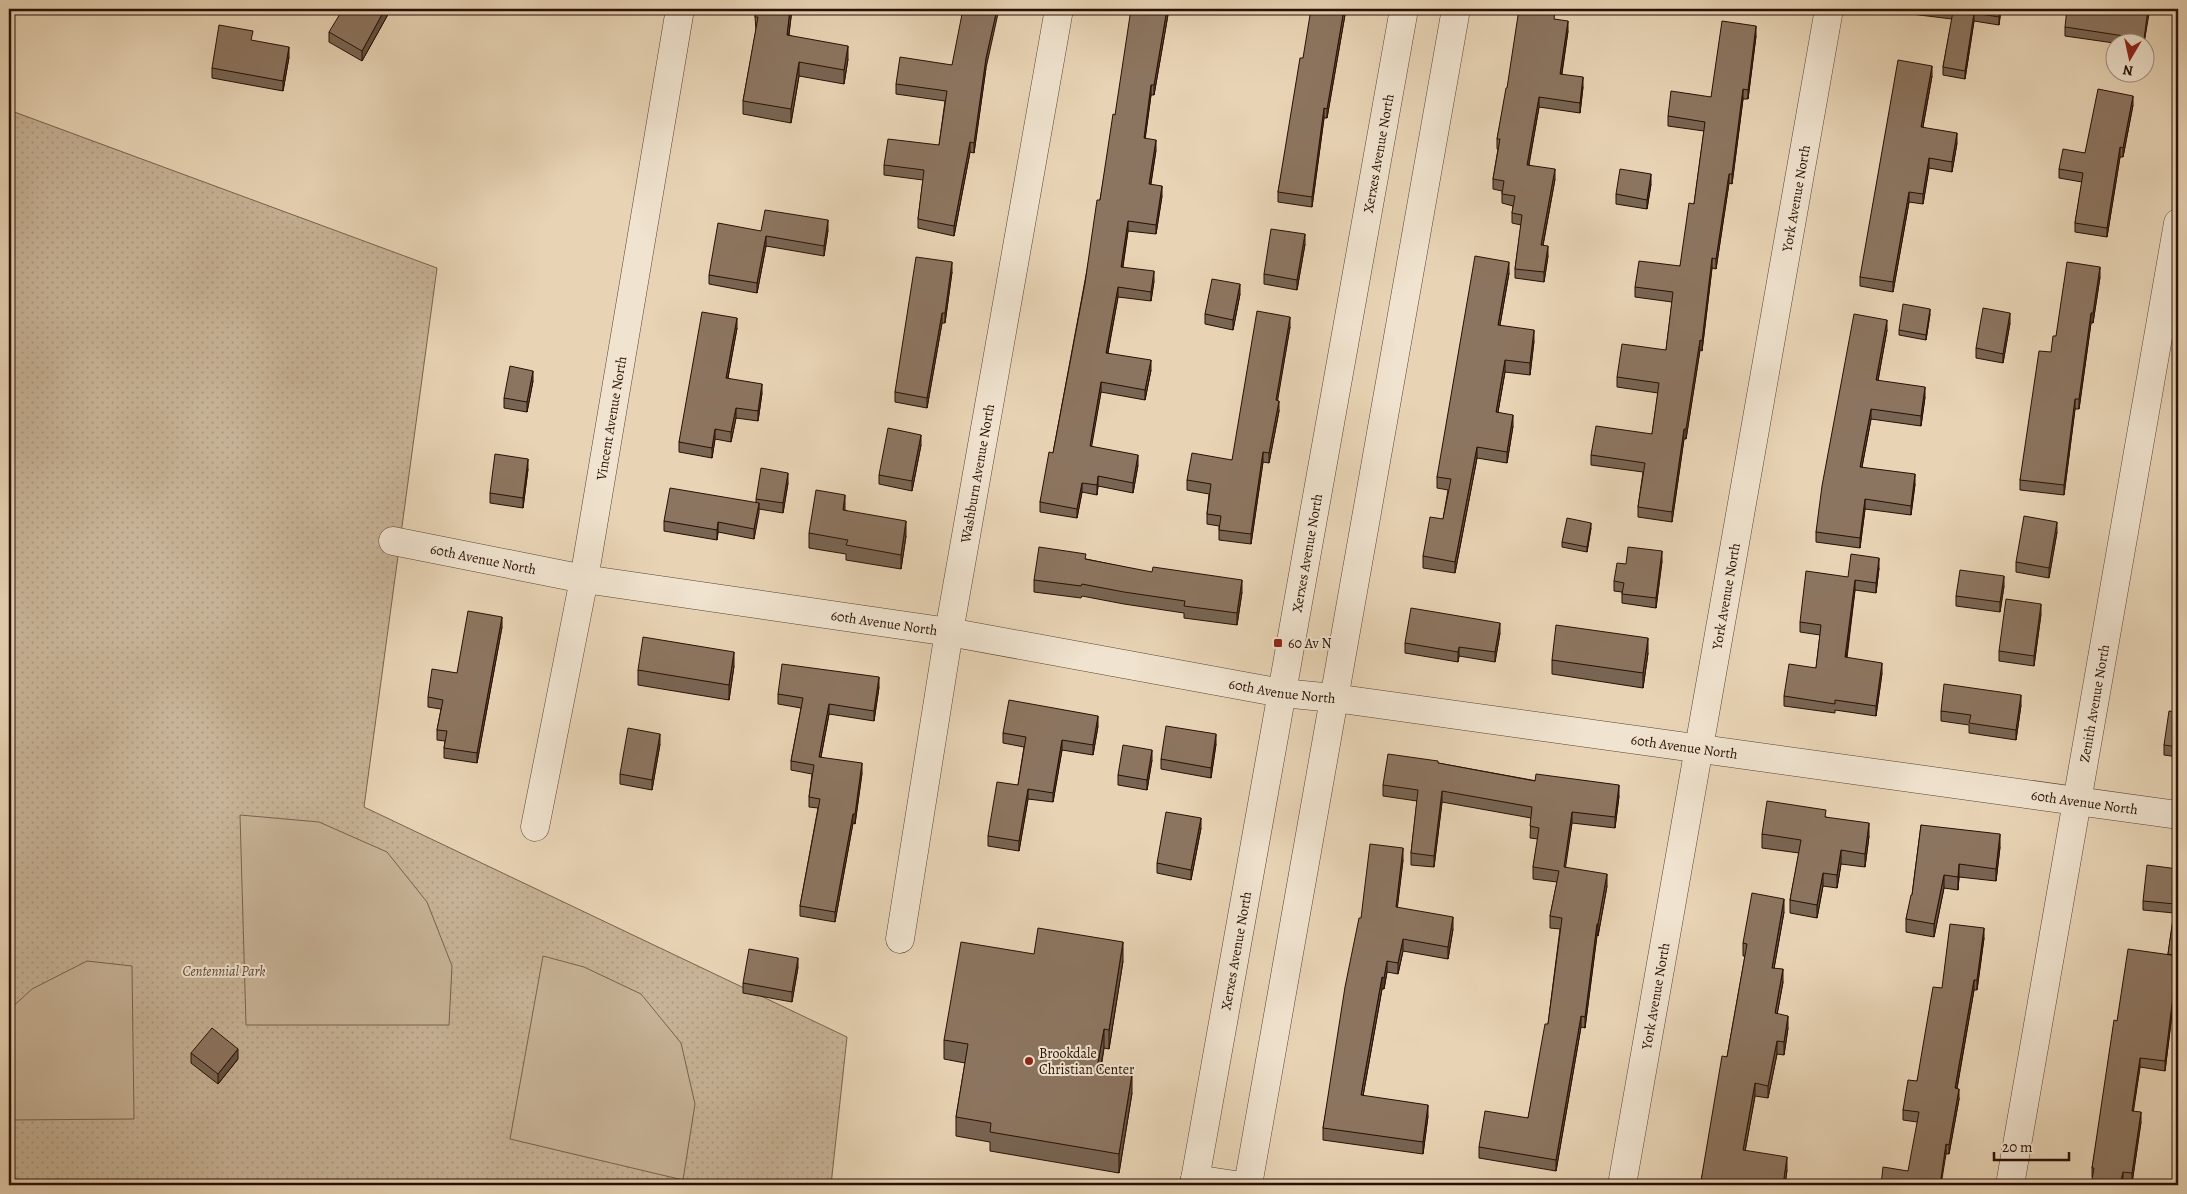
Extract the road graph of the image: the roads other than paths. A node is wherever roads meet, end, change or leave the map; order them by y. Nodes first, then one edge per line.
1 (680, 9) edge
2 (1059, 9) edge
3 (1404, 9) edge
4 (1456, 9) edge
5 (1829, 9) edge
6 (2178, 223) edge
7 (393, 540) dead end
8 (584, 578) junction
9 (949, 632) junction
10 (1282, 693) junction
11 (1334, 698) junction
12 (1699, 747) junction
13 (2077, 801) junction
14 (2178, 815) edge
15 (536, 827) dead end
16 (900, 938) dead end
17 (1195, 1182) edge
18 (1235, 1185) edge
19 (1248, 1185) edge
20 (1622, 1185) edge
21 (2010, 1185) edge

1 - 8 street, Vincent Avenue North
2 - 9 street, Washburn Avenue North
3 - 10 street, Xerxes Avenue North
4 - 11 street
5 - 12 street, York Avenue North
6 - 13 street, Zenith Avenue North
7 - 8 street, 60th Avenue North
8 - 9 street, 60th Avenue North
8 - 15 street, Vincent Avenue North
9 - 10 street, 60th Avenue North
9 - 16 street, Washburn Avenue North
10 - 11 street, 60th Avenue North
10 - 17 street, Xerxes Avenue North
11 - 12 street, 60th Avenue North
11 - 19 street
12 - 13 street, 60th Avenue North
12 - 20 street, York Avenue North
13 - 14 street, 60th Avenue North
13 - 21 street, Zenith Avenue North
17 - 18 street

